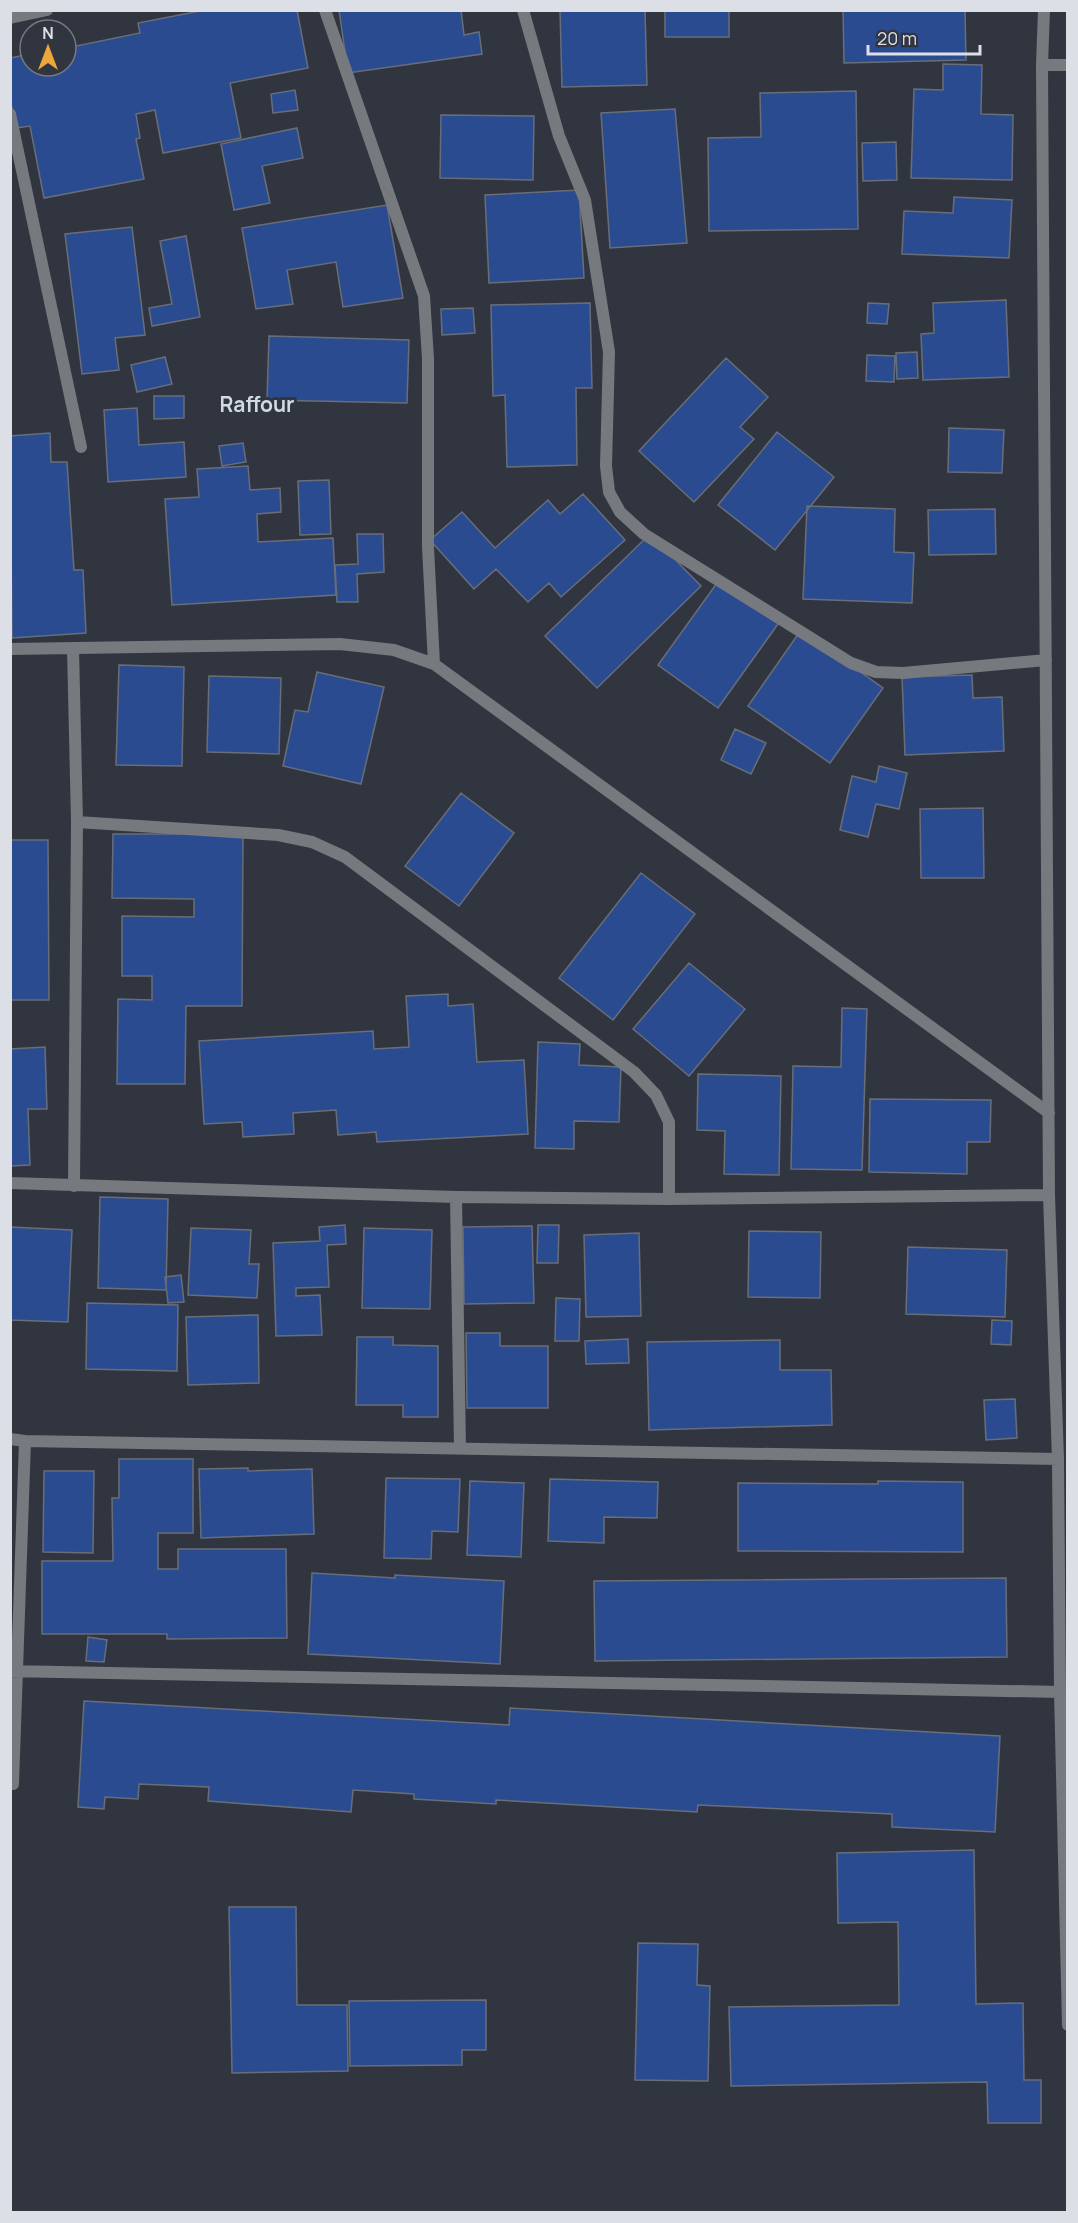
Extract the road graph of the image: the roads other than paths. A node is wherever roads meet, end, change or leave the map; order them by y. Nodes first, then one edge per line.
1 (47, 10) edge
2 (325, 10) edge
3 (524, 10) edge
4 (1044, 10) edge
5 (10, 18) edge
6 (1042, 65) junction
7 (1068, 65) edge
8 (10, 114) edge
9 (81, 447) dead end
10 (72, 648) junction
11 (10, 650) edge
12 (1046, 660) junction
13 (434, 664) junction
14 (76, 822) junction
15 (1049, 1113) junction
16 (10, 1183) edge
17 (74, 1186) junction
18 (1049, 1195) junction
19 (456, 1197) junction
20 (669, 1199) junction
21 (10, 1439) edge
22 (25, 1441) junction
23 (460, 1448) junction
24 (1058, 1460) junction
25 (13, 1671) edge
26 (1060, 1692) junction
27 (13, 1784) dead end
28 (1068, 2025) edge

1 - 5 street
2 - 13 street
3 - 12 street
4 - 6 street
6 - 7 street
6 - 12 street
8 - 9 street
10 - 11 street
10 - 13 street
10 - 14 street
12 - 15 street
13 - 15 street
14 - 17 street
14 - 20 street
15 - 18 street
16 - 17 street
17 - 19 street
18 - 20 street
18 - 24 street
19 - 20 street
19 - 23 street
21 - 22 street
22 - 23 street
22 - 25 street
23 - 24 street
24 - 26 street
25 - 26 street
25 - 27 street
26 - 28 street

